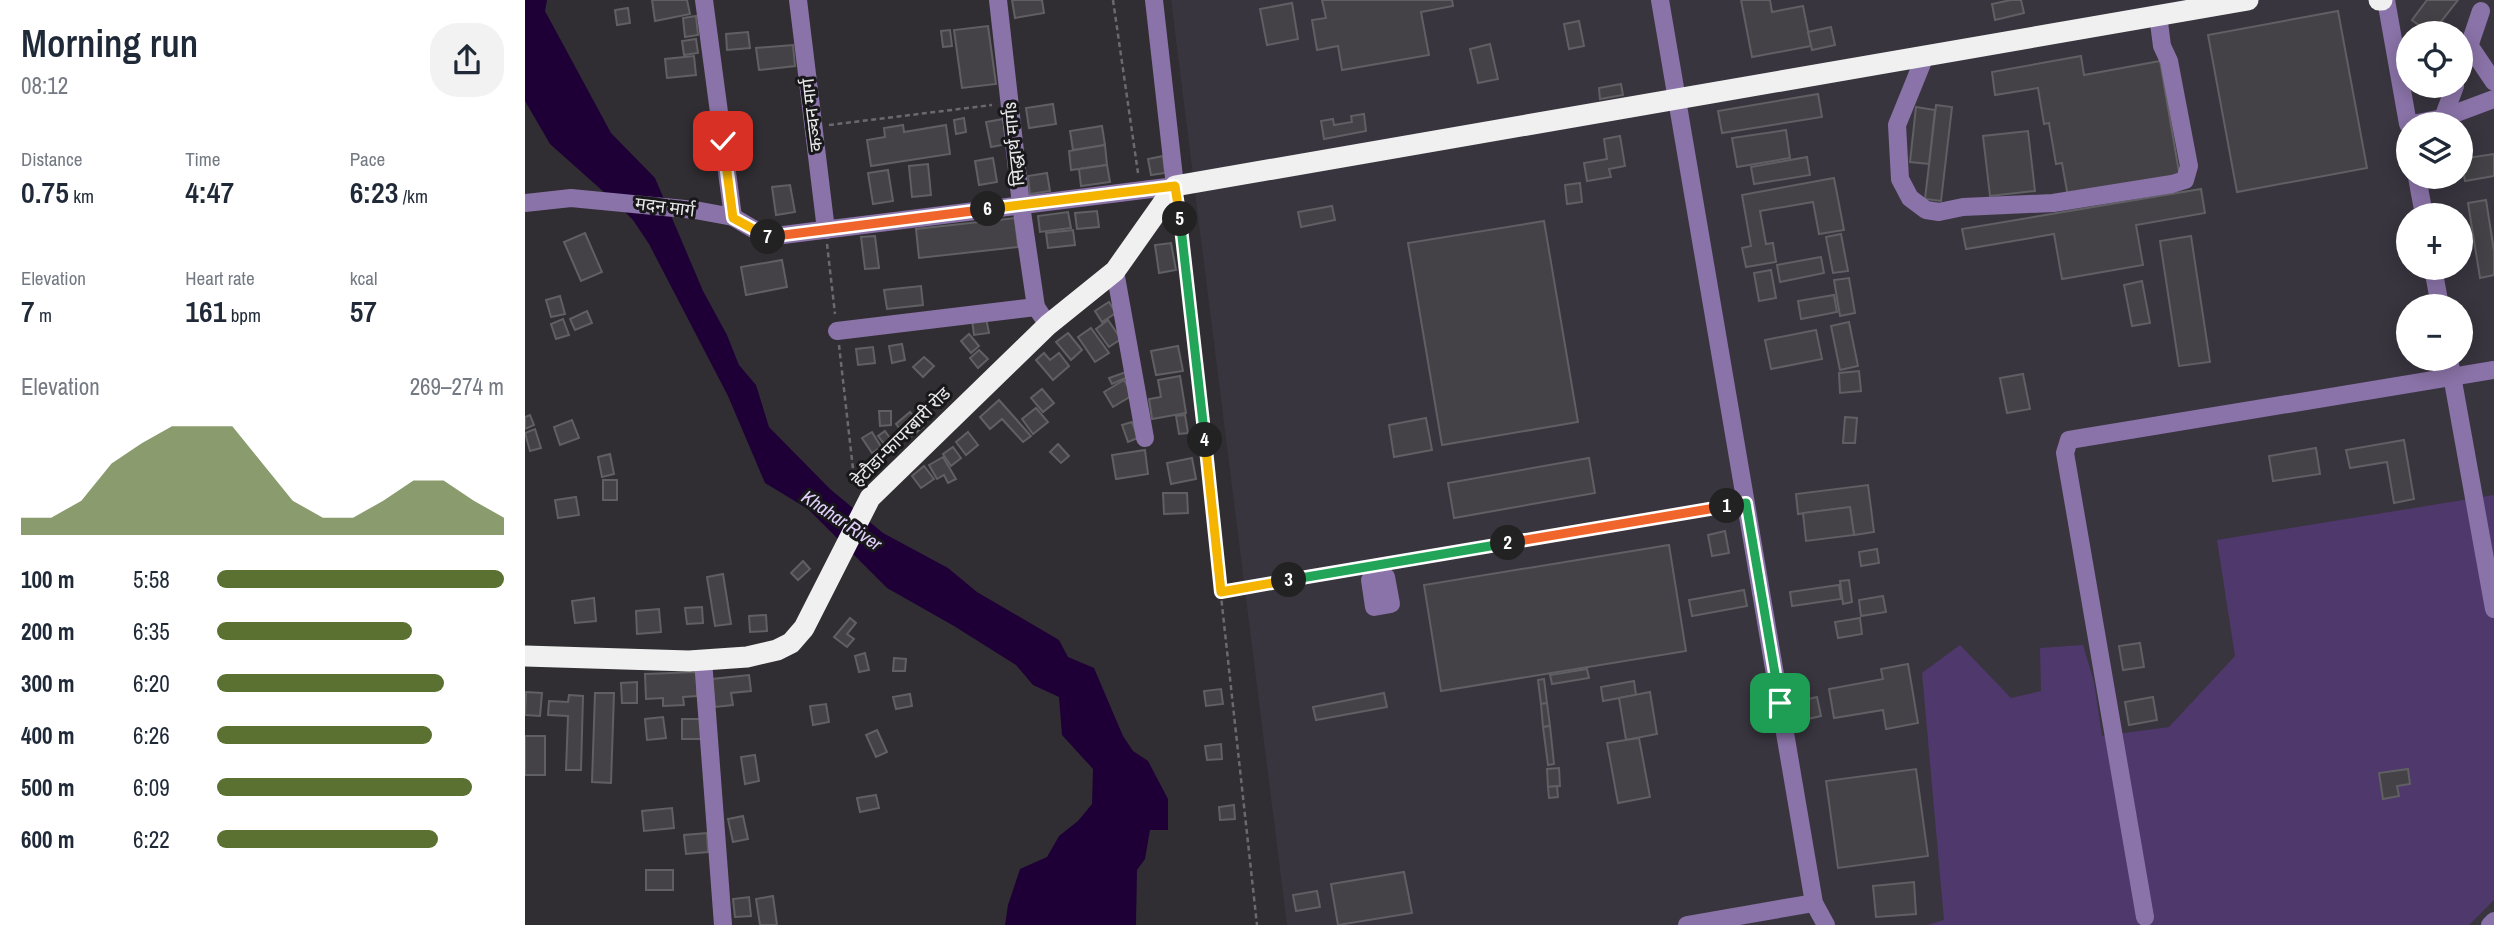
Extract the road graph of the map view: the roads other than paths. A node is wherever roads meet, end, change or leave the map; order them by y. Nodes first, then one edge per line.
1 (704, 0) edge
2 (799, 0) edge
3 (998, 0) edge
4 (1154, 0) edge
5 (1660, 0) edge
6 (2248, 0) edge
7 (2382, 0) edge
8 (2481, 11) dead end
9 (2158, 15) junction
10 (2473, 34) edge
11 (2473, 51) edge
12 (1925, 56) junction
13 (2494, 82) edge
14 (1677, 99) junction
15 (2494, 99) edge
16 (2407, 112) edge
17 (2460, 112) edge
18 (1175, 186) junction
19 (525, 203) edge
20 (1021, 205) junction
21 (733, 218) junction
22 (826, 230) junction
23 (1115, 271) junction
24 (1036, 307) junction
25 (1048, 325) junction
26 (837, 331) road end
27 (2473, 369) edge
28 (2494, 370) edge
29 (2435, 371) edge
30 (2452, 371) edge
31 (1145, 438) dead end
32 (2494, 608) edge
33 (525, 656) edge
34 (703, 660) junction
35 (1814, 904) junction
36 (2145, 917) dead end
37 (2494, 921) edge
38 (723, 925) edge
39 (1687, 925) edge
40 (1826, 925) edge
41 (2490, 925) edge

1 - 21 street
2 - 22 street, कञ्चन मार्ग
3 - 20 street, सिद्धार्थ मार्गs
4 - 18 street
5 - 14 street
6 - 9 highway
7 - 16 street
8 - 10 street
9 - 12 highway
9 - 12 street
11 - 13 street
12 - 14 highway
14 - 18 highway
14 - 35 street
15 - 17 street
18 - 20 street, मदन मार्ग
18 - 23 highway, हेटौडा-फापरबारी रोड
19 - 21 street, मदन मार्ग
20 - 22 street, मदन मार्ग
20 - 24 street, सिद्धार्थ मार्गs
21 - 22 street, मदन मार्ग
23 - 25 highway, हेटौडा-फापरबारी रोड
23 - 31 street
24 - 25 street, सिद्धार्थ मार्गs
24 - 26 street
25 - 34 highway, हेटौडा-फापरबारी रोड
27 - 28 street
29 - 36 street
30 - 32 street
33 - 34 highway, हेटौडा-फापरबारी रोड
34 - 38 street
35 - 39 street
35 - 40 street
37 - 41 street

